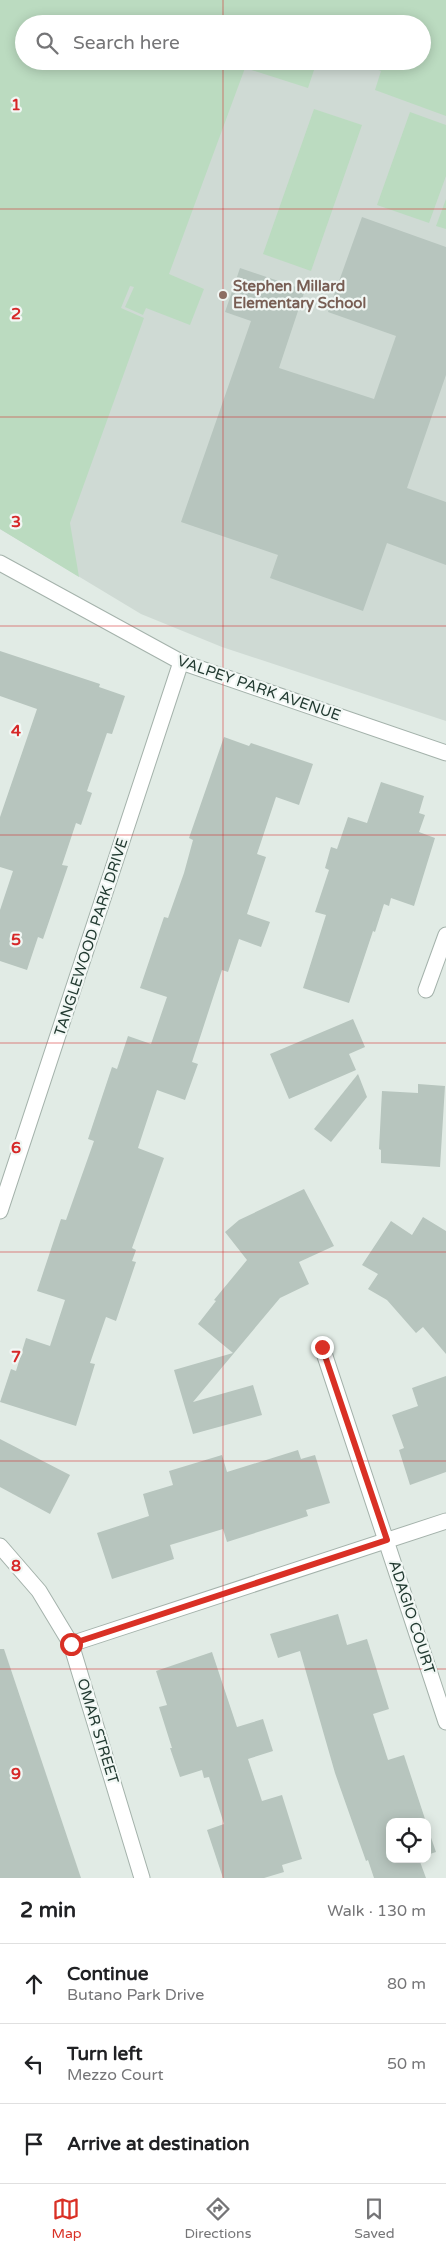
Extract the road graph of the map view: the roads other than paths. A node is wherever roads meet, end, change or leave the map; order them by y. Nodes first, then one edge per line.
1 (0, 563) edge
2 (181, 662) junction
3 (446, 753) edge
4 (446, 935) edge
5 (426, 990) dead end
6 (0, 1211) edge
7 (322, 1347) dead end
8 (446, 1521) edge
9 (387, 1540) junction
10 (0, 1546) edge
11 (71, 1644) junction
12 (446, 1722) edge
13 (142, 1878) edge

1 - 2 street, VALPEY PARK AVENUE
2 - 3 street, VALPEY PARK AVENUE
2 - 6 street, TANGLEWOOD PARK DRIVE
4 - 5 street
7 - 9 street, ADAGIO COURT
8 - 9 street
9 - 11 street
9 - 12 street, ADAGIO COURT
10 - 11 street, OMAR STREET
11 - 13 street, OMAR STREET

